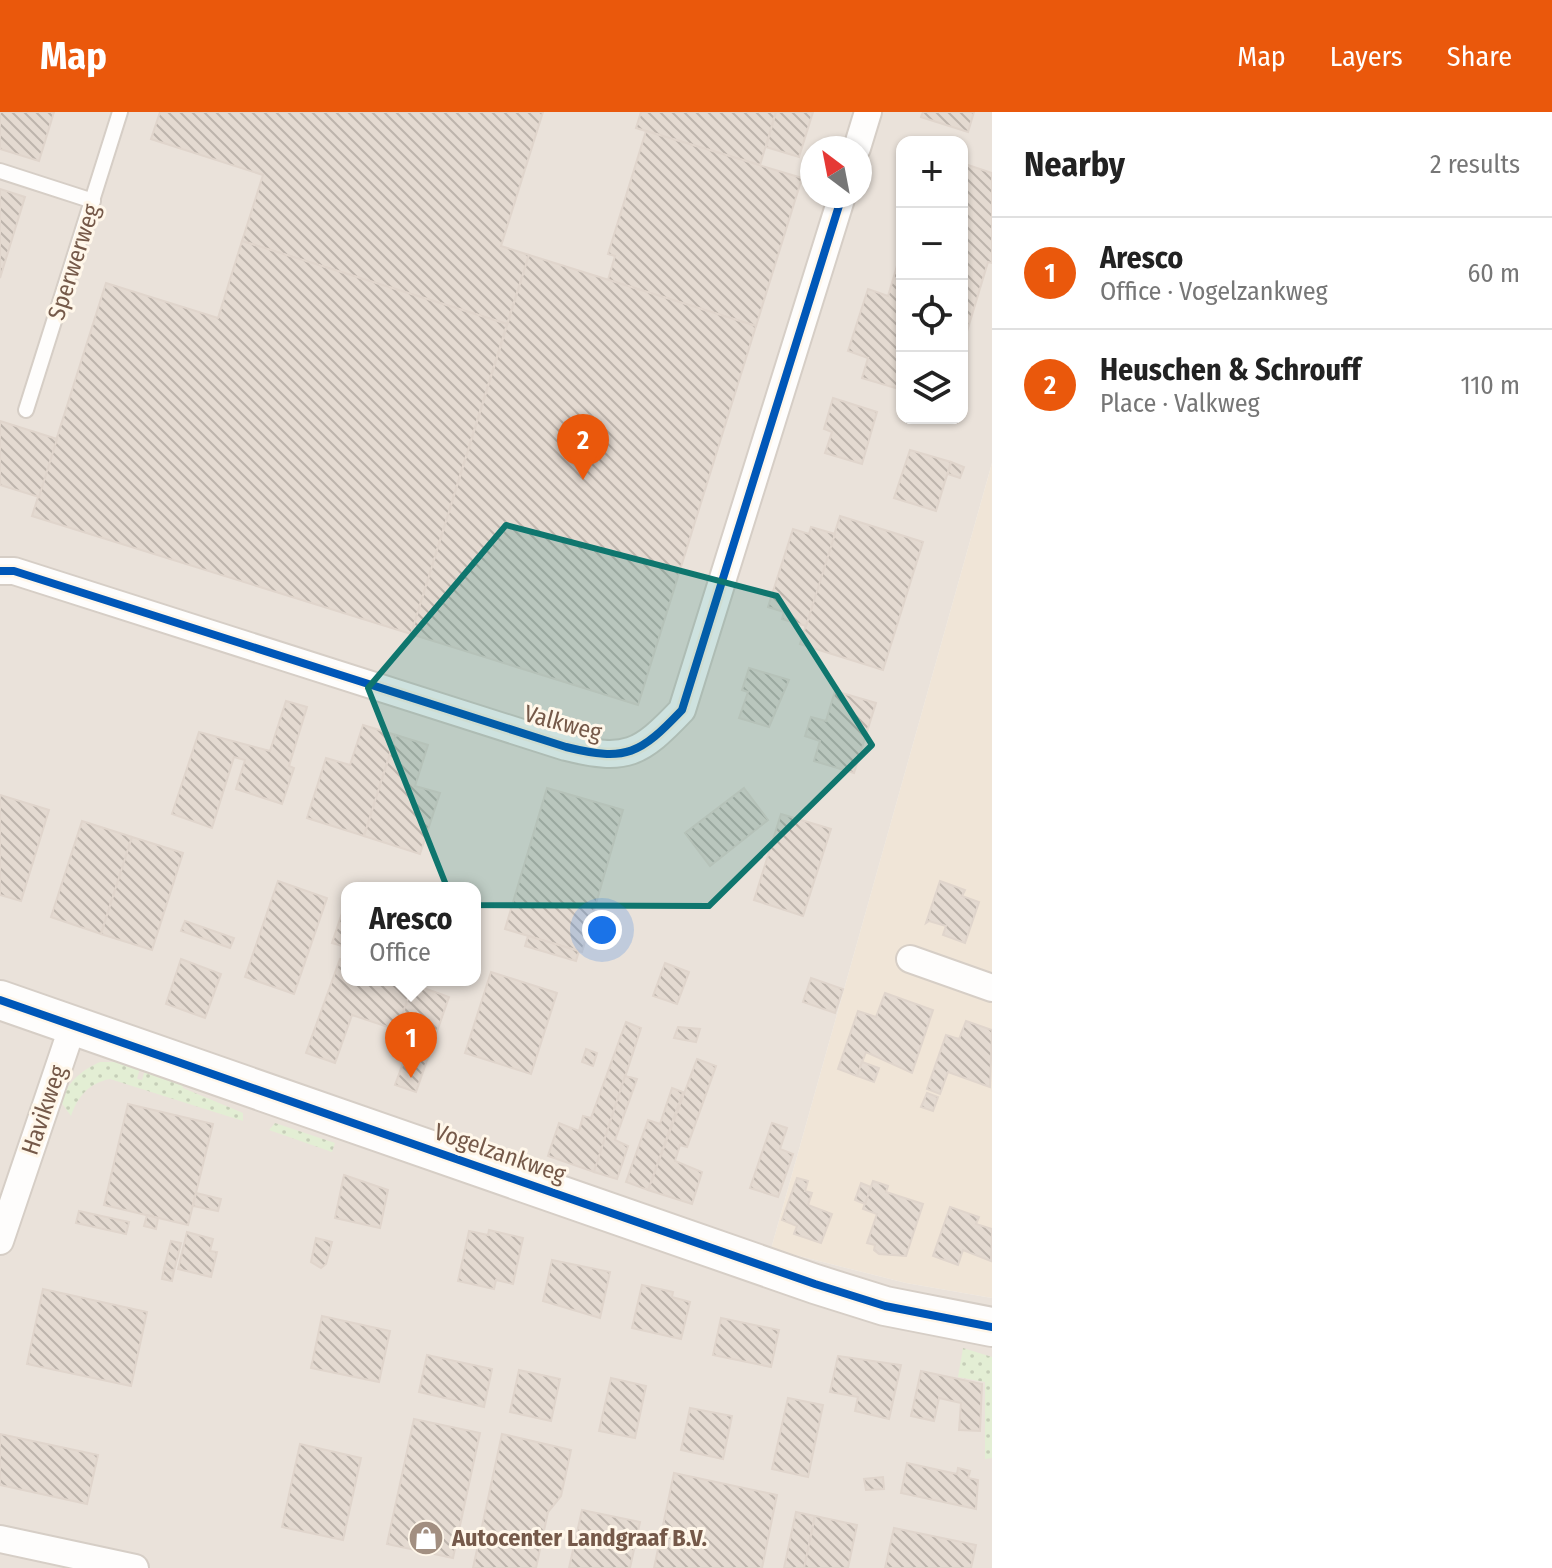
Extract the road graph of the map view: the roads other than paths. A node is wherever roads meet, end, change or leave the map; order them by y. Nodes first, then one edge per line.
1 (120, 112) edge
2 (868, 112) edge
3 (861, 136) edge
4 (0, 171) edge
5 (93, 201) junction
6 (838, 208) edge
7 (26, 410) dead end
8 (0, 571) edge
9 (910, 959) dead end
10 (992, 988) edge
11 (0, 1000) edge
12 (73, 1025) junction
13 (0, 1241) edge
14 (992, 1327) edge
15 (0, 1539) edge
16 (135, 1568) edge

1 - 5 lane, Sperwerweg
2 - 3 street
4 - 5 lane
5 - 7 lane, Sperwerweg
6 - 8 street, Valkweg
9 - 10 street
11 - 12 street, Vogelzankweg
12 - 13 street, Havikweg
12 - 14 street, Vogelzankweg
15 - 16 street

